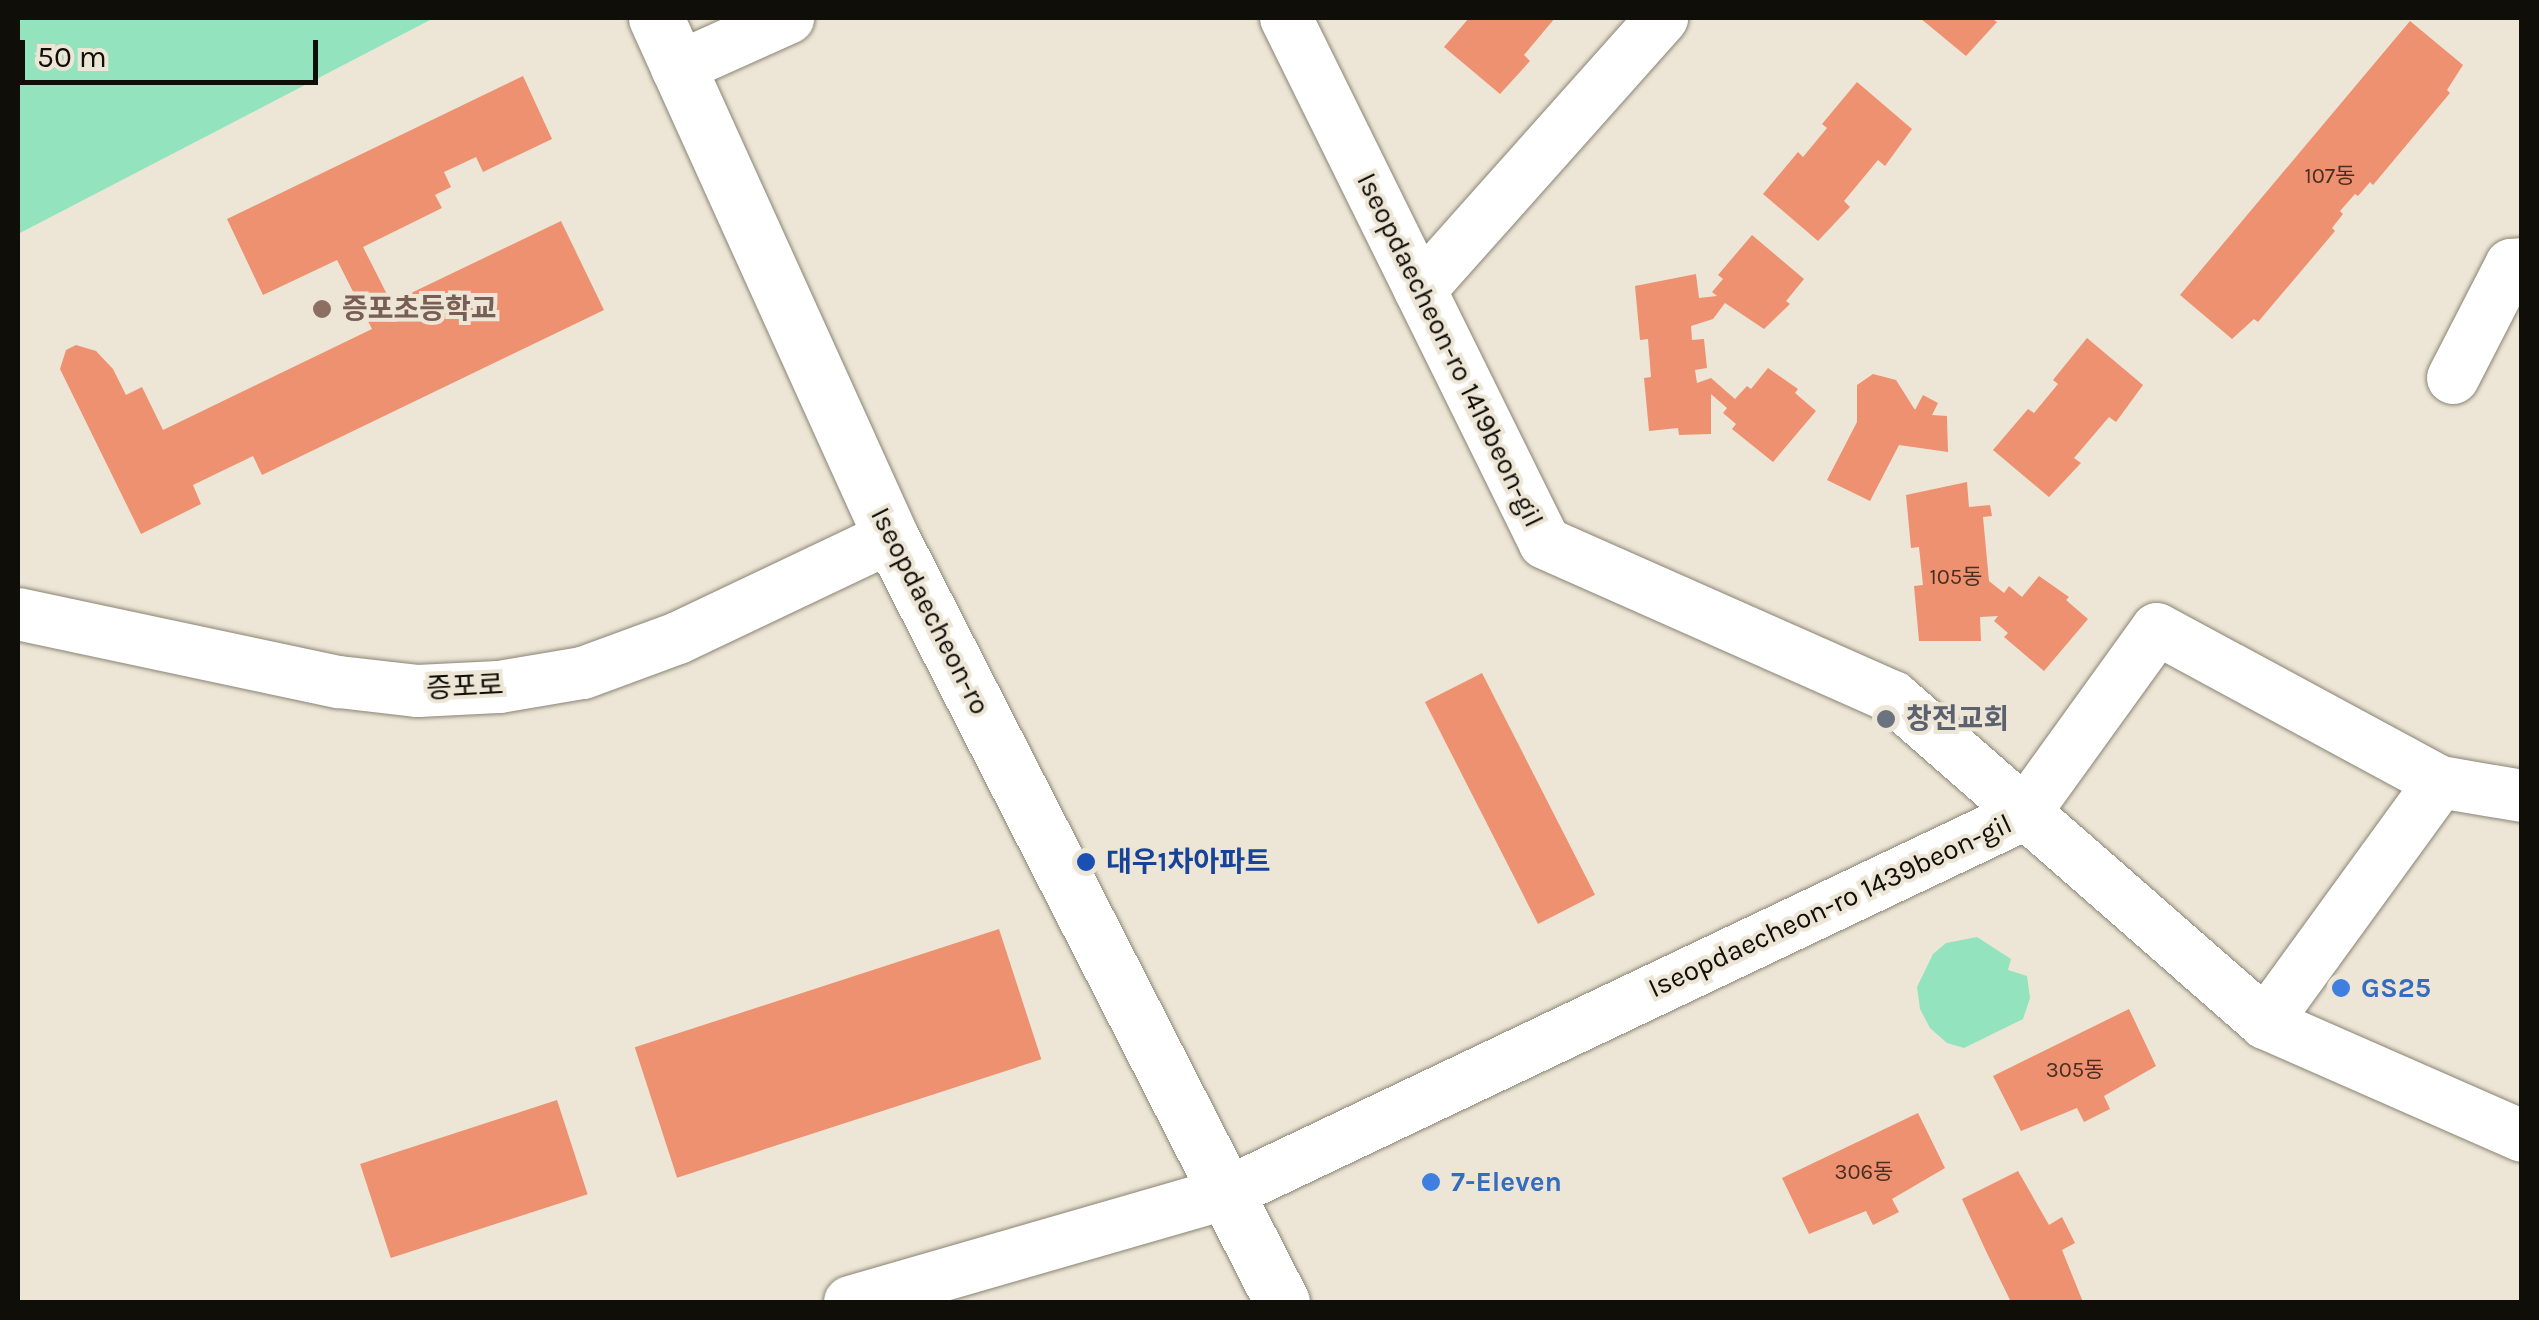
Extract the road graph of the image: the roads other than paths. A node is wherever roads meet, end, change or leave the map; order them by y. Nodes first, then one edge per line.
1 (656, 18) edge
2 (788, 18) edge
3 (1286, 18) edge
4 (1662, 18) edge
5 (677, 68) junction
6 (2522, 264) edge
7 (1420, 290) junction
8 (2453, 378) dead end
9 (890, 538) junction
10 (18, 614) edge
11 (2440, 782) junction
12 (2522, 796) edge
13 (2022, 815) junction
14 (2265, 1024) junction
15 (2522, 1136) edge
16 (1227, 1193) junction
17 (850, 1302) edge
18 (1282, 1302) edge

1 - 5 main road, Iseopdaecheon-ro
2 - 5 street
3 - 7 street, Iseopdaecheon-ro 1419beon-gil
4 - 7 street
5 - 9 main road, Iseopdaecheon-ro
6 - 8 street
7 - 13 street, Iseopdaecheon-ro 1419beon-gil
9 - 10 street, 증포로
9 - 16 main road, Iseopdaecheon-ro
11 - 12 street, Iseopdaecheon-ro 1439beon-gil
11 - 13 street, Iseopdaecheon-ro 1439beon-gil
11 - 14 street
13 - 14 street, Iseopdaecheon-ro 1419beon-gil
13 - 16 street, Iseopdaecheon-ro 1439beon-gil
14 - 15 street, Iseopdaecheon-ro 1419beon-gil
16 - 17 street
16 - 18 main road, Iseopdaecheon-ro

